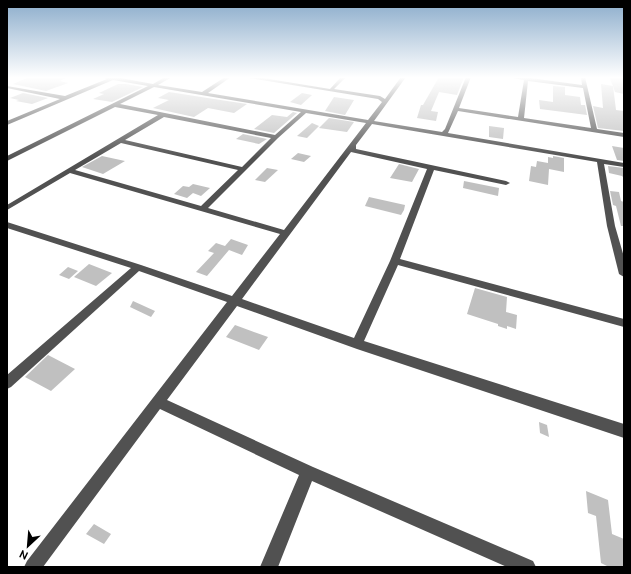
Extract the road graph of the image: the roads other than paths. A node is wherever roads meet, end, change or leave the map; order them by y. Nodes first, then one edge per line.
1 (52, 104) edge
2 (262, 104) edge
3 (385, 104) edge
4 (458, 104) edge
5 (523, 104) edge
6 (588, 104) edge
7 (114, 105) joint
8 (456, 109) junction
9 (305, 111) junction
10 (163, 115) junction
11 (521, 119) junction
12 (370, 122) junction
13 (7, 123) edge
14 (594, 130) junction
15 (444, 134) junction
16 (624, 135) edge
17 (276, 137) junction
18 (121, 141) junction
19 (353, 146) junction
20 (8, 158) edge
21 (600, 161) junction
22 (624, 165) edge
23 (431, 168) junction
24 (242, 169) junction
25 (70, 171) junction
26 (506, 183) dead end
27 (7, 208) edge
28 (203, 209) junction
29 (7, 225) edge
30 (286, 234) junction
31 (395, 261) junction
32 (138, 267) junction
33 (624, 274) edge
34 (236, 300) junction
35 (624, 323) edge
36 (357, 344) junction
37 (7, 383) edge
38 (158, 402) junction
39 (624, 432) edge
40 (308, 472) junction
41 (33, 567) edge
42 (269, 567) edge
43 (527, 567) edge

1 - 13 street
2 - 9 street
3 - 12 street
4 - 8 street
5 - 11 street
6 - 14 street
7 - 10 street
7 - 20 street
8 - 11 street
8 - 15 street
9 - 12 street
9 - 17 street
10 - 17 street
10 - 18 street
11 - 14 street
12 - 15 street
12 - 19 street
14 - 16 street
15 - 21 street
17 - 24 street
18 - 24 street
18 - 25 street
19 - 23 street
19 - 30 street
21 - 22 street
21 - 33 street
23 - 26 street
23 - 31 street
24 - 28 street
25 - 27 street
25 - 28 street
28 - 30 street
29 - 32 street
30 - 34 street
31 - 35 street
31 - 36 street
32 - 34 street
32 - 37 street
34 - 36 street
34 - 38 street
36 - 39 street
38 - 40 street
38 - 41 street
40 - 42 street
40 - 43 street

